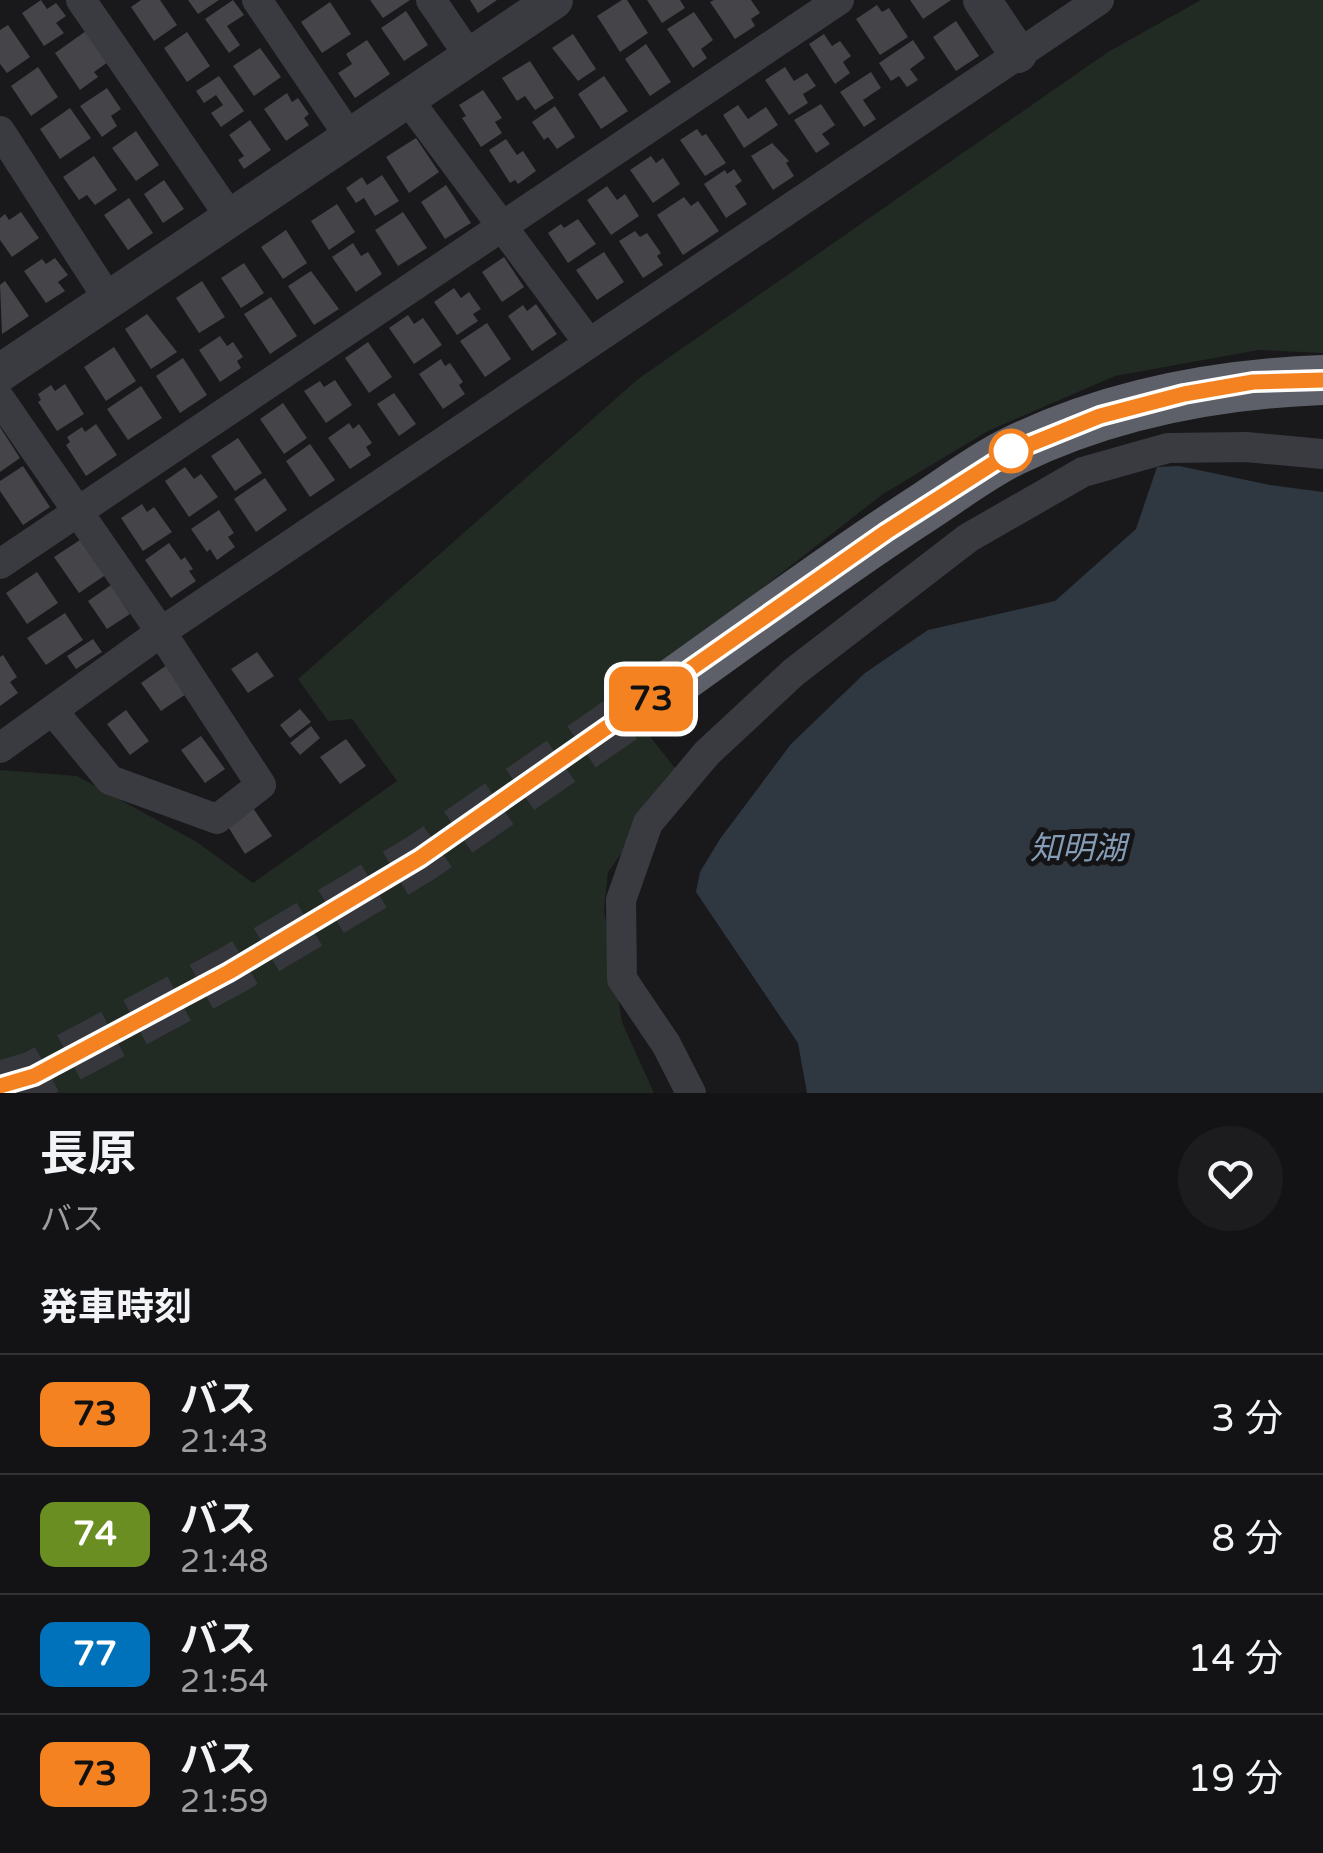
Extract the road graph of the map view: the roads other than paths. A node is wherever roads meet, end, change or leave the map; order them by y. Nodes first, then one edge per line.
1 (81, 0) edge
2 (257, 0) edge
3 (432, 0) edge
4 (554, 0) edge
5 (840, 0) edge
6 (982, 0) edge
7 (1099, 0) edge
8 (1018, 54) junction
9 (470, 57) junction
10 (409, 101) junction
11 (0, 131) edge
12 (350, 139) junction
13 (231, 218) junction
14 (501, 226) junction
15 (109, 300) junction
16 (588, 342) junction
17 (0, 373) edge
18 (1323, 380) edge
19 (0, 399) edge
20 (1323, 454) edge
21 (77, 512) junction
22 (0, 564) edge
23 (161, 632) junction
24 (642, 706) tunnel mouth
25 (53, 711) junction
26 (0, 748) edge
27 (691, 1093) edge

1 - 13 street
2 - 12 street
3 - 9 street
4 - 9 street
5 - 14 street
6 - 8 street
7 - 8 street
8 - 16 street
9 - 10 street
10 - 12 street
10 - 14 street
11 - 15 street
12 - 13 street
13 - 15 street
14 - 16 street
14 - 21 street
15 - 17 street
16 - 23 street
18 - 24 highway
19 - 21 street
20 - 27 street
21 - 22 street
21 - 23 street
23 - 25 street
23 - 25 street
25 - 26 street

